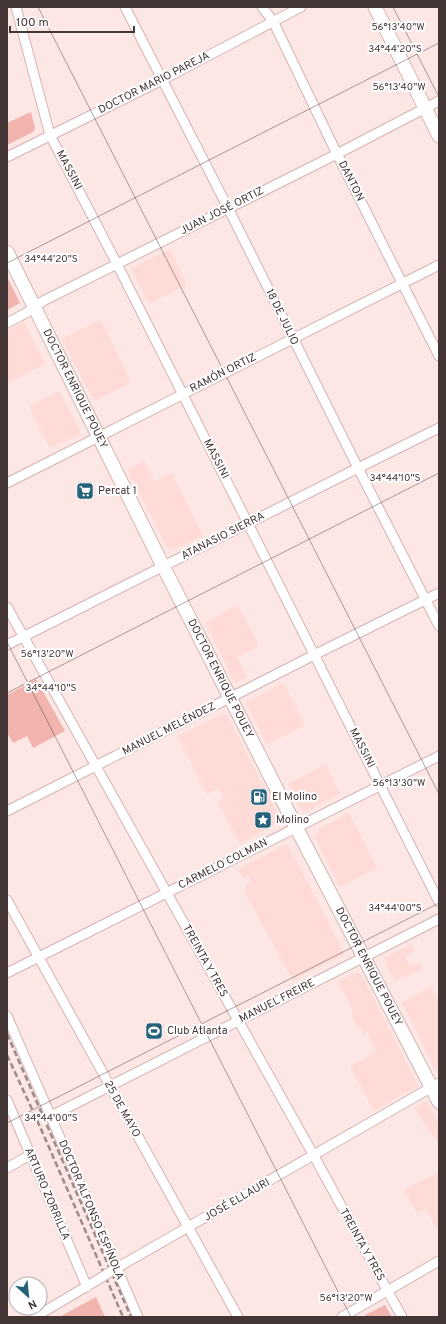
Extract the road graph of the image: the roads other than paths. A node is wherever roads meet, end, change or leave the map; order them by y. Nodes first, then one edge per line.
1 (16, 7) edge
2 (125, 7) edge
3 (262, 7) edge
4 (301, 7) edge
5 (375, 7) edge
6 (273, 21) junction
7 (162, 80) junction
8 (439, 101) edge
9 (425, 108) junction
10 (50, 135) junction
11 (439, 136) edge
12 (337, 154) junction
13 (7, 157) edge
14 (228, 208) junction
15 (7, 252) edge
16 (117, 264) junction
17 (439, 265) edge
18 (403, 283) junction
19 (35, 307) junction
20 (7, 323) edge
21 (293, 338) junction
22 (439, 356) edge
23 (182, 394) junction
24 (439, 428) edge
25 (99, 436) junction
26 (358, 468) junction
27 (7, 483) edge
28 (248, 523) junction
29 (163, 566) junction
30 (439, 593) edge
31 (426, 600) junction
32 (7, 607) edge
33 (439, 626) edge
34 (24, 636) junction
35 (7, 645) edge
36 (314, 655) junction
37 (231, 698) junction
38 (439, 756) edge
39 (96, 766) junction
40 (381, 786) junction
41 (7, 811) edge
42 (296, 827) junction
43 (166, 893) junction
44 (7, 900) edge
45 (439, 902) edge
46 (439, 919) edge
47 (38, 957) junction
48 (365, 957) junction
49 (7, 973) edge
50 (7, 1016) edge
51 (238, 1020) junction
52 (435, 1085) edge
53 (110, 1087) junction
54 (7, 1100) edge
55 (439, 1102) edge
56 (51, 1116) junction
57 (30, 1155) junction
58 (314, 1156) junction
59 (7, 1168) edge
60 (188, 1227) junction
61 (439, 1261) edge
62 (116, 1268) junction
63 (87, 1287) junction
64 (387, 1291) junction
65 (35, 1317) edge
66 (138, 1317) edge
67 (238, 1317) edge
68 (342, 1317) edge
69 (402, 1317) edge

1 - 10 street, MASSINI
2 - 7 street, 18 DE JULIO
3 - 6 street, DANTON
4 - 6 street, DOCTOR MARIO PAREJA
5 - 9 street
6 - 7 street, DOCTOR MARIO PAREJA
6 - 12 street, DANTON
7 - 10 street, DOCTOR MARIO PAREJA
7 - 14 street, 18 DE JULIO
8 - 9 street, JUAN JOSÉ ORTIZ
9 - 11 street
9 - 12 street, JUAN JOSÉ ORTIZ
10 - 13 street, DOCTOR MARIO PAREJA
10 - 16 street, MASSINI
12 - 14 street, JUAN JOSÉ ORTIZ
12 - 18 street, DANTON
14 - 16 street, JUAN JOSÉ ORTIZ
14 - 21 street, 18 DE JULIO
15 - 19 street, DOCTOR ENRIQUE POUEY
16 - 19 street, JUAN JOSÉ ORTIZ
16 - 23 street, MASSINI
17 - 18 street, RAMÓN ORTIZ
18 - 21 street, RAMÓN ORTIZ
18 - 22 street, DANTON
19 - 20 street, JUAN JOSÉ ORTIZ
19 - 25 street, DOCTOR ENRIQUE POUEY
21 - 23 street, RAMÓN ORTIZ
21 - 26 street, 18 DE JULIO
23 - 25 street, RAMÓN ORTIZ
23 - 28 street, MASSINI
24 - 26 street, ATANASIO SIERRA
25 - 27 street, RAMÓN ORTIZ
25 - 29 street, DOCTOR ENRIQUE POUEY
26 - 28 street, ATANASIO SIERRA
26 - 31 street, 18 DE JULIO
28 - 29 street, ATANASIO SIERRA
28 - 36 street, MASSINI
29 - 34 street, ATANASIO SIERRA
29 - 37 street, DOCTOR ENRIQUE POUEY
30 - 31 street, MANUEL MELÉNDEZ
31 - 33 street, 18 DE JULIO
31 - 36 street, MANUEL MELÉNDEZ
32 - 34 street, TREINTA Y TRES
34 - 35 street, ATANASIO SIERRA
34 - 39 street, TREINTA Y TRES
36 - 37 street, MANUEL MELÉNDEZ
36 - 40 street, MASSINI
37 - 39 street, MANUEL MELÉNDEZ
37 - 42 street, DOCTOR ENRIQUE POUEY
38 - 40 street, CARMELO COLMAN
39 - 41 street, MANUEL MELÉNDEZ
39 - 43 street, TREINTA Y TRES
40 - 42 street, CARMELO COLMAN
40 - 45 street, MASSINI
42 - 43 street, CARMELO COLMAN
42 - 48 street, DOCTOR ENRIQUE POUEY
43 - 47 street, CARMELO COLMAN
43 - 51 street, TREINTA Y TRES
44 - 47 street, 25 DE MAYO
46 - 48 street, MANUEL FREIRE
47 - 49 street, CARMELO COLMAN
47 - 53 street, 25 DE MAYO
48 - 51 street, MANUEL FREIRE
48 - 52 street, DOCTOR ENRIQUE POUEY
50 - 56 street, DOCTOR ALFONSO ESPÍNOLA
51 - 53 street, MANUEL FREIRE
51 - 58 street, TREINTA Y TRES
52 - 55 street, DOCTOR ENRIQUE POUEY
52 - 58 street, JOSÉ ELLAURI
53 - 56 street, MANUEL FREIRE
53 - 60 street, 25 DE MAYO
54 - 57 street, ARTURO ZORRILLA
56 - 62 street, DOCTOR ALFONSO ESPÍNOLA
57 - 59 street
57 - 63 street, ARTURO ZORRILLA
58 - 60 street, JOSÉ ELLAURI
58 - 64 street, TREINTA Y TRES
60 - 62 street, JOSÉ ELLAURI
60 - 67 street, 25 DE MAYO
61 - 64 street
62 - 63 street, JOSÉ ELLAURI, bridge
62 - 66 street, DOCTOR ALFONSO ESPÍNOLA
63 - 65 street, JOSÉ ELLAURI
64 - 68 street
64 - 69 street, TREINTA Y TRES

